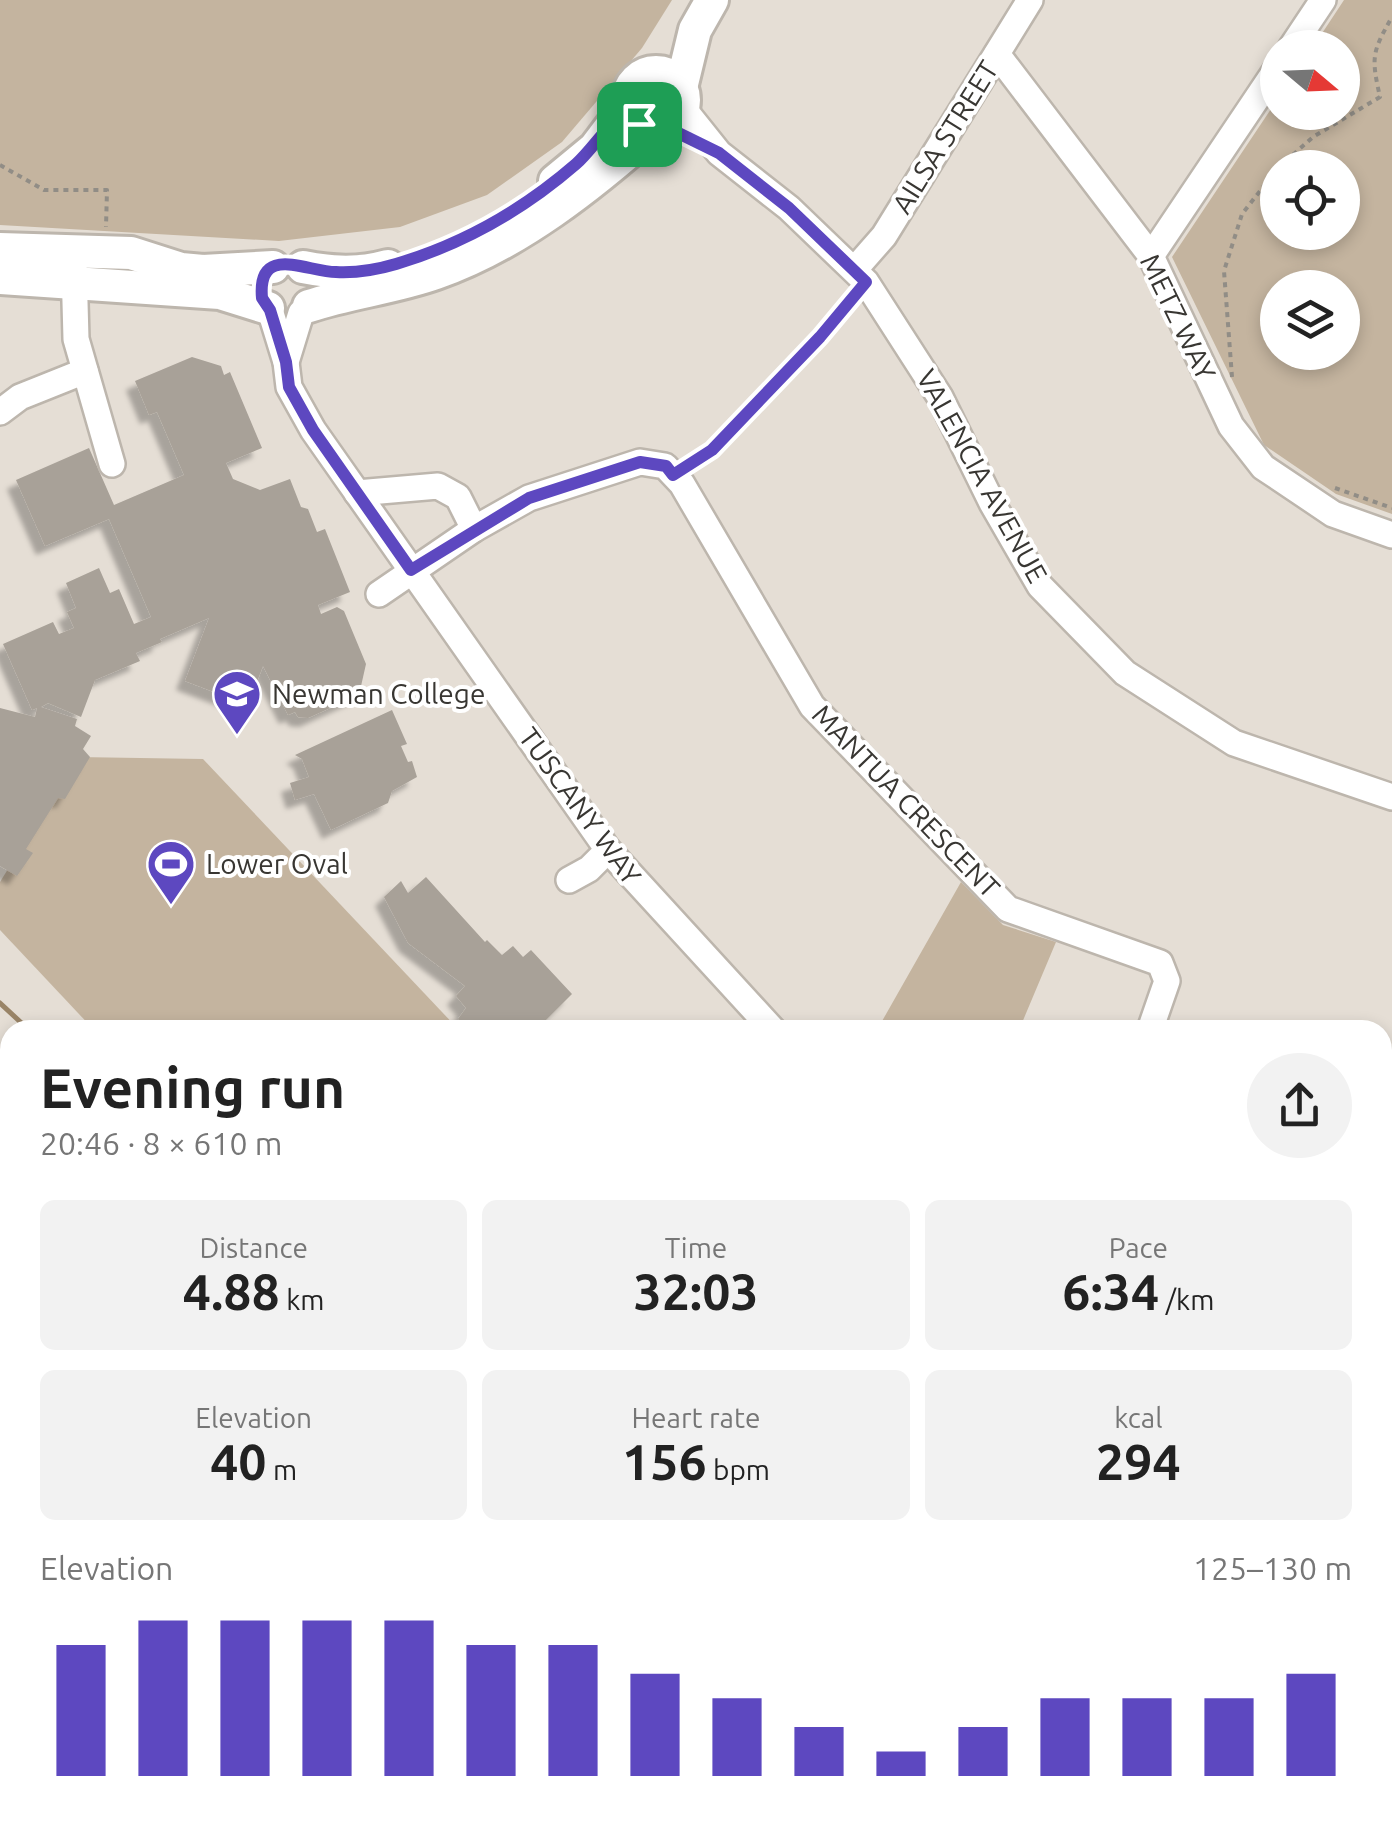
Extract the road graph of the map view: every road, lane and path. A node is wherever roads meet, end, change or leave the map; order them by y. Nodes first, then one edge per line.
1 (1030, 0) edge
2 (1323, 0) edge
3 (712, 1) edge
4 (1392, 17) edge
5 (1303, 30) edge
6 (997, 54) junction
7 (652, 72) junction
8 (1260, 94) edge
9 (663, 112) junction
10 (1298, 150) edge
11 (0, 165) edge
12 (1260, 191) edge
13 (106, 230) dead end
14 (0, 250) edge
15 (1150, 256) junction
16 (74, 267) junction
17 (288, 267) junction
18 (861, 276) junction
19 (0, 278) edge
20 (287, 309) junction
21 (85, 370) junction
22 (1232, 380) dead end
23 (0, 412) edge
24 (112, 464) dead end
25 (673, 475) junction
26 (1320, 482) dead end
27 (357, 493) junction
28 (1392, 508) edge
29 (474, 529) junction
30 (1392, 535) edge
31 (411, 570) junction
32 (379, 594) dead end
33 (1392, 797) edge
34 (608, 850) junction
35 (569, 880) dead end
36 (764, 1020) edge
37 (1153, 1020) edge

1 - 6 street, AILSA STREET
2 - 5 street
3 - 7 main road
3 - 9 main road
4 - 10 path
6 - 15 street, METZ WAY
6 - 18 street, AILSA STREET
7 - 9 main road
7 - 9 main road
8 - 15 street
9 - 17 main road
9 - 18 street, VALENCIA AVENUE
9 - 20 main road
11 - 13 path
12 - 22 path
14 - 16 main road
15 - 30 street, METZ WAY
16 - 17 main road
16 - 19 main road
16 - 20 main road
16 - 21 street
17 - 20 main road
17 - 20 main road
18 - 25 path
18 - 33 street, VALENCIA AVENUE
20 - 27 street, TUSCANY WAY
21 - 23 street
21 - 24 street
25 - 29 street
25 - 37 street, MANTUA CRESCENT
26 - 28 path
27 - 29 street
27 - 31 street, TUSCANY WAY
29 - 31 street
31 - 32 street
31 - 34 street, TUSCANY WAY
34 - 35 street
34 - 36 street, TUSCANY WAY

